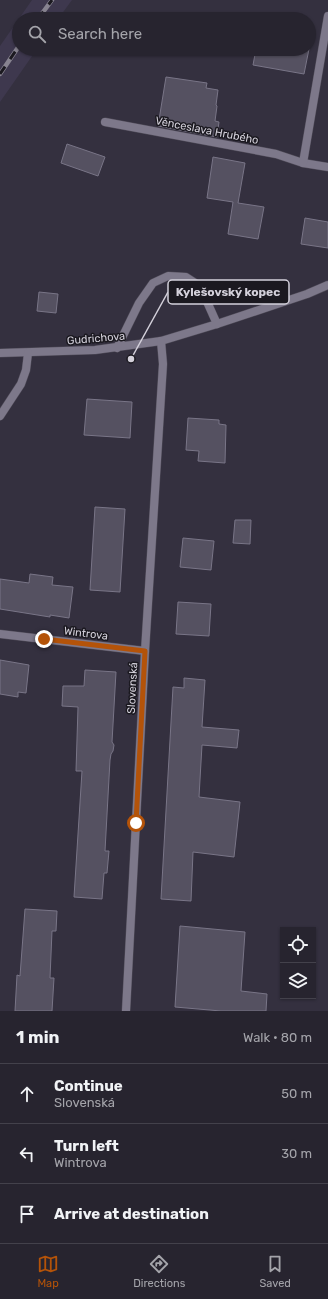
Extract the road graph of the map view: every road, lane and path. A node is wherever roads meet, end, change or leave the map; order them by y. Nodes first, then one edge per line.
1 (328, 16) edge
2 (105, 122) dead end
3 (303, 163) junction
4 (328, 168) edge
5 (328, 285) edge
6 (217, 324) junction
7 (161, 341) junction
8 (117, 348) junction
9 (0, 353) edge
10 (28, 353) junction
11 (0, 416) edge
12 (0, 634) edge
13 (145, 651) junction
14 (126, 1011) edge

1 - 3 street
2 - 3 street, Věnceslava Hrubého
3 - 4 street, Věnceslava Hrubého
5 - 6 street, Gudrichova
6 - 7 street, Gudrichova
6 - 8 street
7 - 8 street, Gudrichova
7 - 13 street, Slovenská
8 - 10 street, Gudrichova
9 - 10 street, Gudrichova
10 - 11 street
12 - 13 street, Wintrova
13 - 14 street, Slovenská

